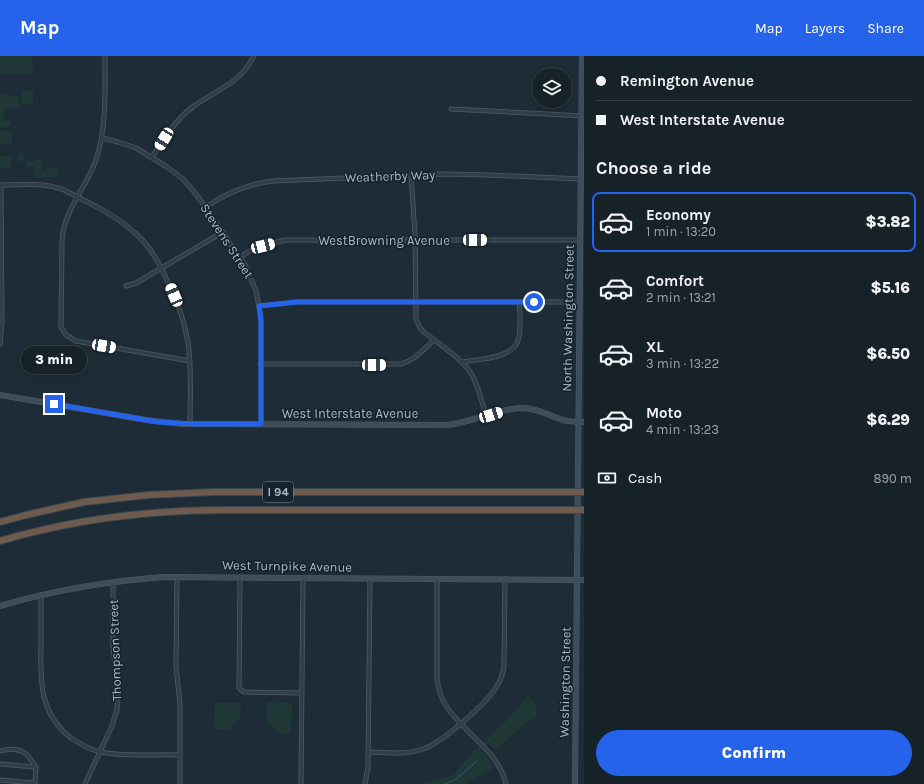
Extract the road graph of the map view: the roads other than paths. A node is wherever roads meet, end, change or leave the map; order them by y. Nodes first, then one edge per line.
1 (105, 56) edge
2 (254, 56) edge
3 (582, 56) edge
4 (451, 109) dead end
5 (583, 116) edge
6 (102, 138) junction
7 (152, 157) junction
8 (411, 175) junction
9 (581, 179) junction
10 (1, 185) edge
11 (77, 197) junction
12 (206, 207) junction
13 (223, 232) junction
14 (416, 240) junction
15 (580, 240) junction
16 (1, 248) edge
17 (240, 257) junction
18 (162, 268) junction
19 (126, 286) dead end
20 (416, 302) junction
21 (519, 302) junction
22 (579, 302) junction
23 (259, 306) junction
24 (434, 340) junction
25 (0, 344) edge
26 (190, 361) junction
27 (461, 362) junction
28 (260, 364) junction
29 (0, 395) edge
30 (486, 416) junction
31 (581, 422) edge
32 (190, 424) junction
33 (261, 424) junction
34 (584, 492) edge
35 (584, 510) edge
36 (0, 522) edge
37 (0, 541) edge
38 (177, 577) junction
39 (240, 577) junction
40 (303, 578) junction
41 (370, 578) junction
42 (437, 579) junction
43 (505, 579) junction
44 (577, 580) junction
45 (584, 580) edge
46 (113, 582) junction
47 (41, 595) junction
48 (0, 606) edge
49 (302, 693) junction
50 (461, 723) junction
51 (0, 751) edge
52 (100, 752) junction
53 (369, 752) junction
54 (180, 755) junction
55 (0, 764) edge
56 (36, 767) junction
57 (0, 780) edge
58 (85, 784) edge
59 (180, 784) edge
60 (301, 784) edge
61 (365, 784) edge
62 (506, 784) edge
63 (575, 784) edge

1 - 6 street
2 - 7 street
3 - 5 street, North Washington Street
4 - 5 street
5 - 9 street, North Washington Street
6 - 7 street, Stevens Street
6 - 11 street
7 - 12 street, Stevens Street
8 - 9 street, Weatherby Way
8 - 12 street, Weatherby Way
8 - 14 street
9 - 15 street, North Washington Street
10 - 11 street
10 - 16 street
11 - 18 street
11 - 26 street
12 - 13 street, Stevens Street
13 - 17 street, Stevens Street
13 - 18 street
14 - 15 street, WestBrowning Avenue
14 - 17 street, WestBrowning Avenue
14 - 20 street
15 - 22 street, North Washington Street
16 - 25 street
17 - 23 street, Stevens Street
18 - 19 street
18 - 26 street
20 - 21 street
20 - 23 street
20 - 24 street
21 - 22 street
21 - 27 street
22 - 31 street, North Washington Street
23 - 28 street, Stevens Street
24 - 27 street
24 - 28 street
26 - 32 street
27 - 30 street
28 - 33 street, Stevens Street
29 - 32 street, West Interstate Avenue
30 - 31 street, West Interstate Avenue
30 - 33 street, West Interstate Avenue
31 - 44 street, North Washington Street
32 - 33 street, West Interstate Avenue
34 - 36 highway, I 94, bridge
35 - 37 highway, I 94, bridge
38 - 39 street, West Turnpike Avenue
38 - 46 street, West Turnpike Avenue
38 - 54 street
39 - 40 street, West Turnpike Avenue
39 - 49 street
40 - 41 street, West Turnpike Avenue
40 - 49 street
41 - 42 street, West Turnpike Avenue
41 - 53 street
42 - 43 street, West Turnpike Avenue
42 - 50 street
43 - 44 street, West Turnpike Avenue
43 - 50 street
44 - 45 street, West Turnpike Avenue
44 - 63 street, Washington Street
46 - 47 street, West Turnpike Avenue
46 - 52 street, Thompson Street
47 - 48 street, West Turnpike Avenue
47 - 52 street
49 - 60 street
50 - 53 street
50 - 62 street
51 - 56 street
52 - 54 street
52 - 58 street, Thompson Street
53 - 61 street
54 - 59 street
55 - 56 street
56 - 57 street

